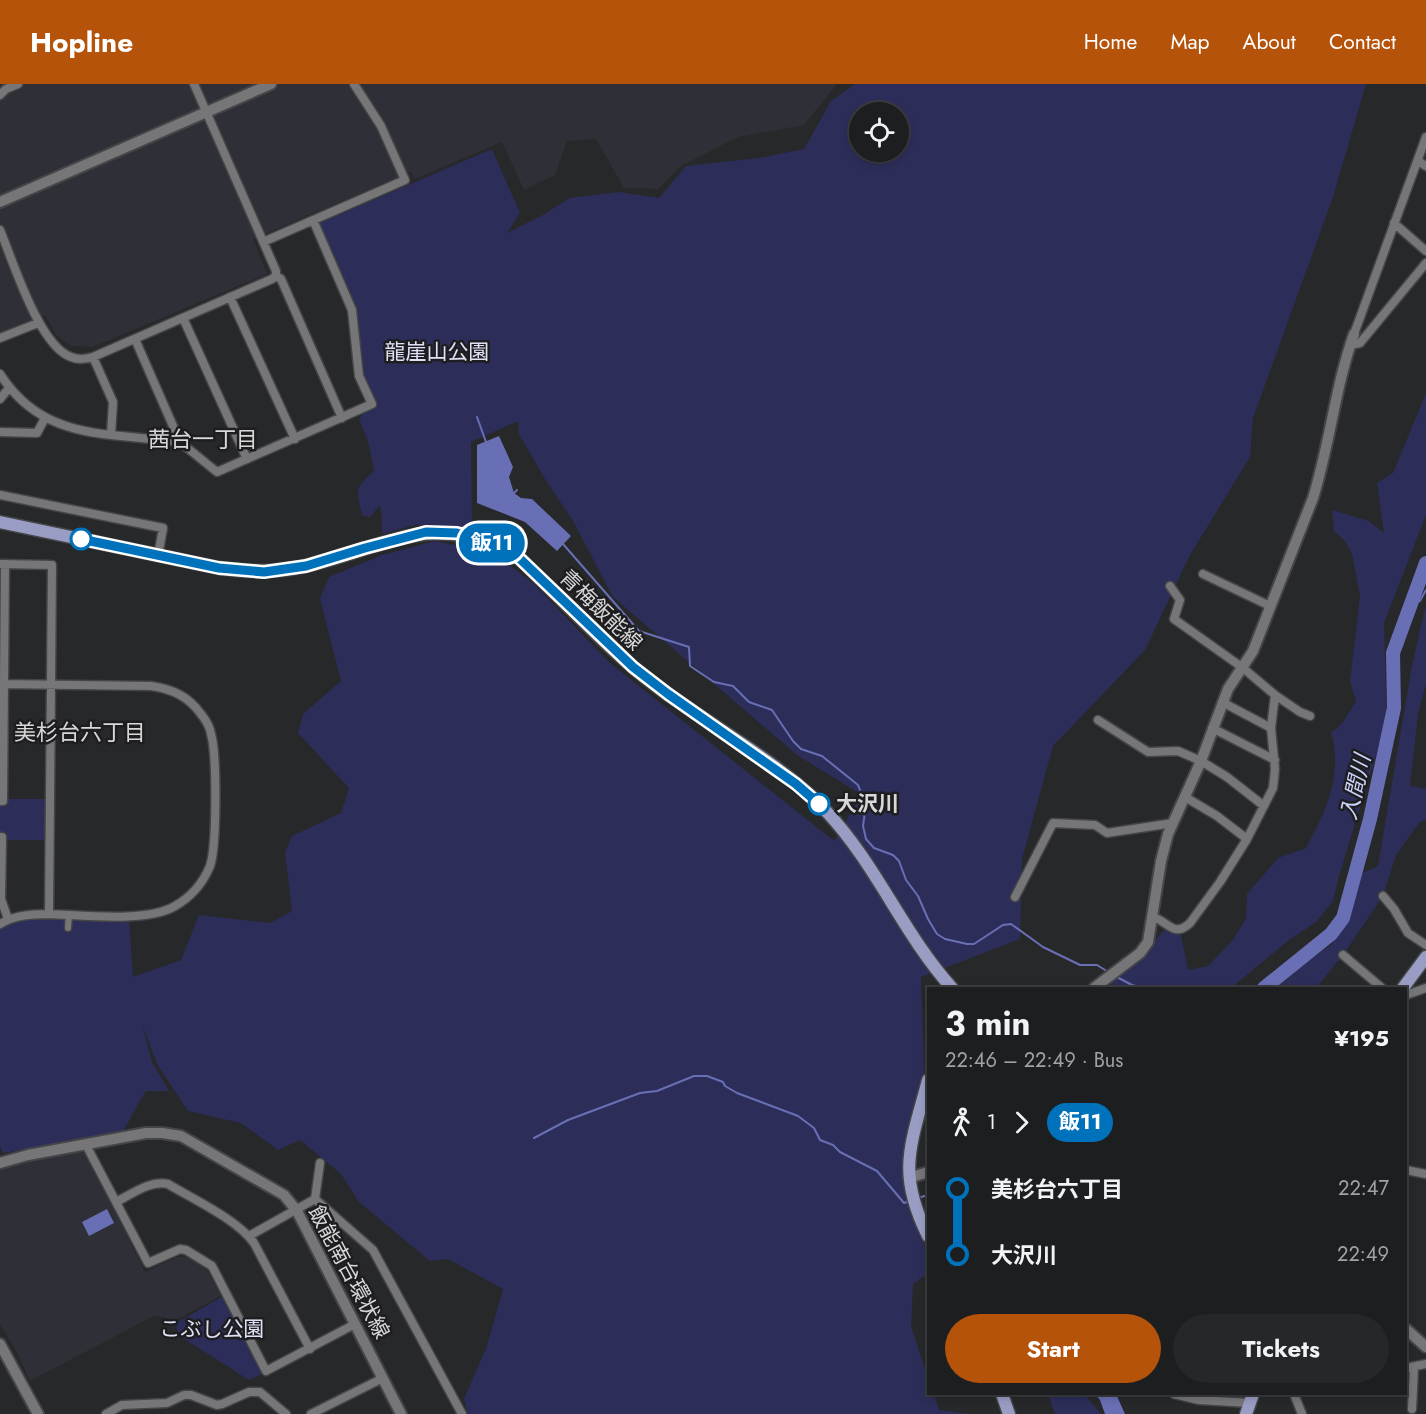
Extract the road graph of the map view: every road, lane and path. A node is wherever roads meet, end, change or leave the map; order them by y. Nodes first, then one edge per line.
1 (18, 84) edge
2 (194, 84) edge
3 (271, 84) edge
4 (354, 84) edge
5 (0, 94) edge
6 (206, 112) junction
7 (1426, 137) edge
8 (1418, 161) junction
9 (1426, 166) edge
10 (0, 202) edge
11 (313, 220) junction
12 (1394, 224) junction
13 (0, 230) edge
14 (263, 242) junction
15 (1426, 251) edge
16 (1426, 262) edge
17 (276, 276) junction
18 (230, 297) junction
19 (183, 318) junction
20 (38, 323) junction
21 (1354, 334) joint
22 (0, 338) edge
23 (135, 339) junction
24 (1350, 345) junction
25 (93, 357) junction
26 (0, 374) edge
27 (9, 388) junction
28 (0, 399) edge
29 (45, 418) junction
30 (342, 418) junction
31 (0, 432) edge
32 (111, 435) junction
33 (294, 439) junction
34 (180, 442) junction
35 (247, 459) junction
36 (0, 495) edge
37 (0, 522) edge
38 (158, 556) junction
39 (2, 564) edge
40 (1203, 574) dead end
41 (1170, 586) dead end
42 (1270, 606) junction
43 (1243, 668) junction
44 (2, 684) edge
45 (52, 684) junction
46 (1275, 695) junction
47 (1222, 702) junction
48 (1310, 716) dead end
49 (1098, 720) dead end
50 (1212, 728) junction
51 (1271, 728) junction
52 (1275, 760) junction
53 (1201, 761) junction
54 (1185, 797) junction
55 (0, 801) edge
56 (1264, 806) junction
57 (1173, 824) junction
58 (0, 837) edge
59 (1247, 839) junction
60 (1383, 896) dead end
61 (1015, 897) dead end
62 (49, 914) junction
63 (69, 915) junction
64 (1153, 917) junction
65 (4, 921) edge
66 (68, 928) dead end
67 (1426, 945) edge
68 (1342, 955) dead end
69 (1426, 957) edge
70 (951, 987) edge
71 (1096, 987) edge
72 (1381, 987) edge
73 (1404, 987) edge
74 (1426, 988) edge
75 (1407, 995) edge
76 (927, 1084) edge
77 (86, 1145) junction
78 (0, 1163) edge
79 (320, 1163) dead end
80 (1407, 1170) edge
81 (927, 1173) edge
82 (1426, 1174) edge
83 (910, 1184) junction
84 (315, 1199) junction
85 (116, 1202) junction
86 (297, 1211) junction
87 (927, 1234) edge
88 (249, 1236) junction
89 (355, 1324) junction
90 (1407, 1330) edge
91 (0, 1344) edge
92 (1426, 1347) edge
93 (310, 1349) junction
94 (1426, 1364) edge
95 (1410, 1367) edge
96 (383, 1378) junction
97 (1002, 1395) edge
98 (1182, 1395) edge
99 (1294, 1395) edge
100 (1199, 1397) edge
101 (1250, 1404) edge
102 (1412, 1409) dead end
103 (38, 1414) edge
104 (106, 1414) edge
105 (286, 1414) edge
106 (311, 1414) edge
107 (401, 1414) edge
108 (462, 1414) edge
109 (1009, 1414) edge
110 (1302, 1414) edge

1 - 5 street
2 - 6 street
3 - 6 street
4 - 11 street
6 - 10 street
6 - 14 street
7 - 8 street
8 - 9 street
8 - 12 street
11 - 14 street
11 - 30 street
12 - 15 street
12 - 21 street
13 - 20 street
14 - 17 street
16 - 24 street
17 - 18 street
17 - 30 street
18 - 19 street
18 - 33 street
19 - 23 street
19 - 35 street
20 - 22 street
20 - 25 street
21 - 24 street
23 - 25 street
23 - 34 street
24 - 42 street
25 - 32 street
26 - 27 street
27 - 28 street
27 - 29 street
29 - 31 street
29 - 32 street
30 - 33 street
32 - 34 street
33 - 35 street
34 - 35 street
36 - 38 street
37 - 38 main road, 青梅飯能線
38 - 70 main road, 青梅飯能線
39 - 44 street
39 - 45 street
40 - 42 street
41 - 43 street
42 - 43 street
43 - 46 street
43 - 47 street
44 - 45 street
44 - 55 street
45 - 62 street
45 - 63 street
46 - 48 street
46 - 51 street
47 - 50 street
47 - 51 street
49 - 53 street
50 - 52 street
50 - 53 street
51 - 52 street
52 - 56 street
53 - 54 street
53 - 56 street
54 - 57 street
54 - 59 street
56 - 59 street
57 - 61 street
57 - 64 street
58 - 65 street
59 - 64 street
60 - 67 street
62 - 63 street
62 - 65 street
63 - 66 street
64 - 71 street
68 - 72 street
69 - 73 main road
74 - 75 street
76 - 83 main road
77 - 78 street, 飯能南台環状線
77 - 85 street
77 - 86 street, 飯能南台環状線
79 - 84 street
80 - 82 street
81 - 83 street
83 - 87 main road
84 - 86 street
84 - 108 street
85 - 88 street
85 - 93 street
86 - 88 street
86 - 89 street, 飯能南台環状線
88 - 93 street
89 - 93 street
89 - 96 street, 飯能南台環状線
90 - 92 street
91 - 103 street
94 - 95 street
95 - 102 street
96 - 106 street
96 - 107 street, 飯能南台環状線
97 - 109 main road
98 - 100 street
99 - 110 street
100 - 101 street
104 - 105 street

